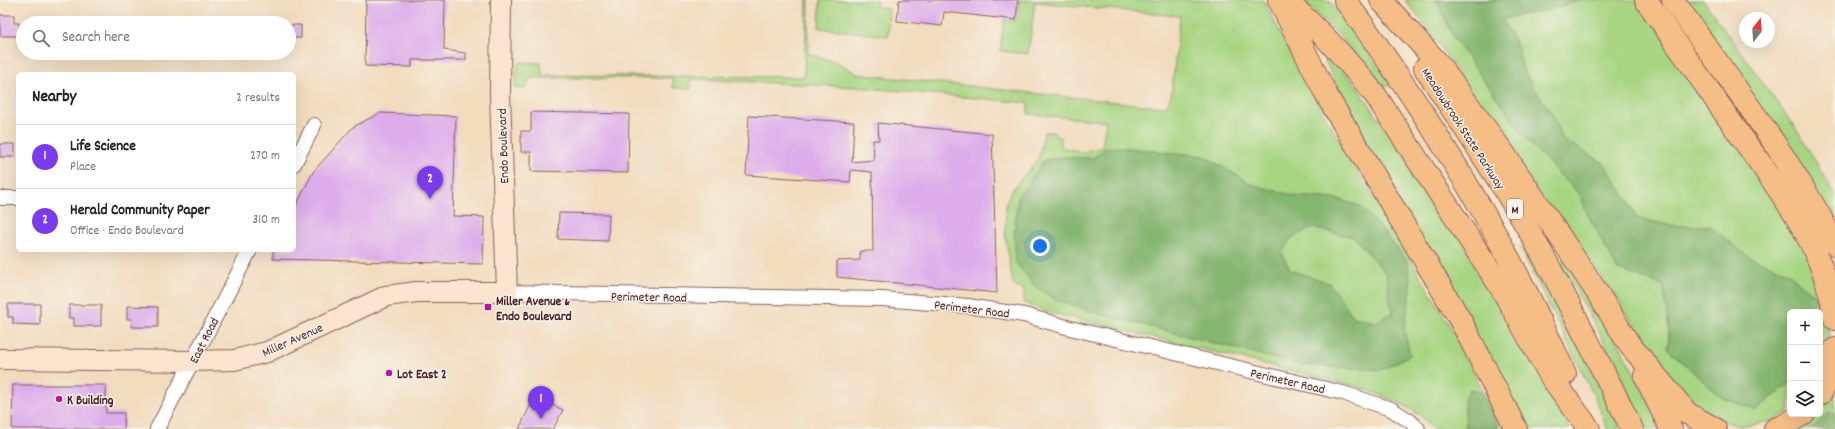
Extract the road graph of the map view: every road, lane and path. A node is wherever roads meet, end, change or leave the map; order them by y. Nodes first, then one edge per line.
1 (501, 0) edge
2 (1279, 0) edge
3 (1284, 0) edge
4 (1344, 0) edge
5 (1380, 0) edge
6 (1646, 0) edge
7 (1673, 0) edge
8 (314, 125) dead end
9 (296, 160) edge
10 (0, 198) edge
11 (16, 198) edge
12 (1835, 244) edge
13 (249, 252) edge
14 (507, 292) junction
15 (1835, 319) edge
16 (1629, 344) junction
17 (1835, 349) edge
18 (0, 359) edge
19 (192, 361) junction
20 (1823, 390) edge
21 (1798, 417) edge
22 (157, 429) edge
23 (1418, 429) edge
24 (1516, 429) edge
25 (1589, 429) edge
26 (1632, 429) edge
27 (1671, 429) edge
28 (1715, 429) edge
29 (1775, 429) edge

1 - 14 street, Endo Boulevard
2 - 24 highway
3 - 25 highway
4 - 25 highway, Meadowbrook State Parkway / M
5 - 16 highway
5 - 26 highway, Meadowbrook State Parkway / M
6 - 15 highway
7 - 12 highway
8 - 9 street
10 - 11 street
13 - 19 street, East Road
14 - 19 street, Miller Avenue
14 - 23 street, Perimeter Road
16 - 27 highway
16 - 28 highway
17 - 20 highway
18 - 19 street, Miller Avenue
19 - 22 street, East Road
21 - 29 highway

